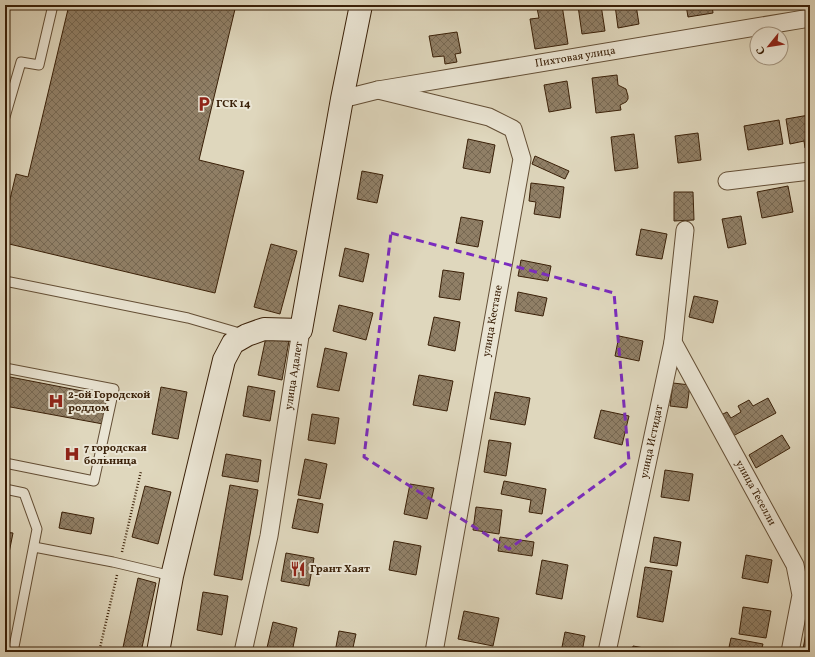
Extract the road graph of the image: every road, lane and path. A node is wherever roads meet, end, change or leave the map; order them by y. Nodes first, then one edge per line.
1 (53, 5) edge
2 (361, 5) edge
3 (810, 18) edge
4 (378, 90) junction
5 (342, 99) junction
6 (5, 117) edge
7 (810, 171) edge
8 (726, 181) dead end
9 (685, 230) dead end
10 (5, 281) edge
11 (301, 330) junction
12 (247, 335) junction
13 (673, 342) junction
14 (5, 368) edge
15 (5, 463) edge
16 (5, 489) edge
17 (34, 546) junction
18 (172, 576) junction
19 (13, 652) edge
20 (158, 652) edge
21 (243, 652) edge
22 (434, 652) edge
23 (607, 652) edge
24 (790, 652) edge

1 - 6 lane
2 - 5 street, улица Адалет
3 - 4 street, Пихтовая улица
4 - 5 street, Пихтовая улица
4 - 22 street, улица Кестане
5 - 11 street, улица Адалет
7 - 8 street
9 - 13 street, улица Истидат
10 - 12 lane
11 - 12 street
11 - 21 street, улица Адалет
12 - 18 street
13 - 23 street, улица Истидат
13 - 24 street, улица Теселли
14 - 15 lane
16 - 17 lane
17 - 18 lane
17 - 19 lane
18 - 20 street

